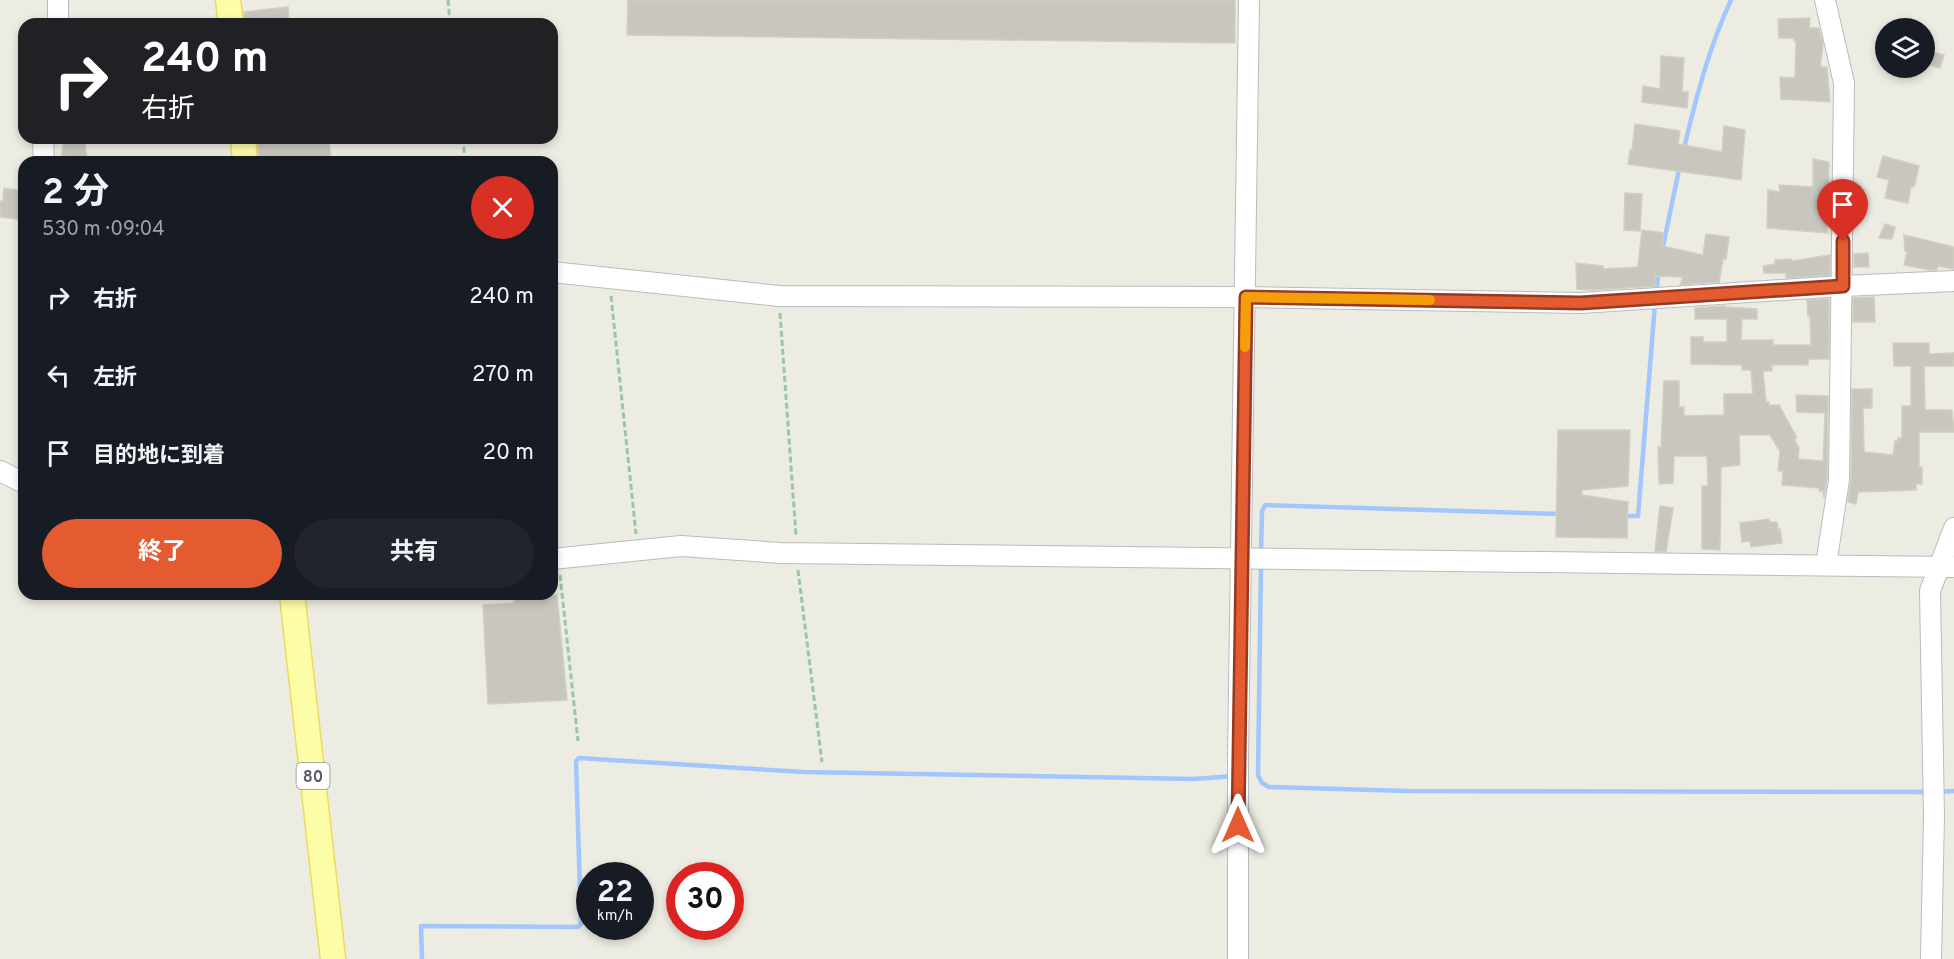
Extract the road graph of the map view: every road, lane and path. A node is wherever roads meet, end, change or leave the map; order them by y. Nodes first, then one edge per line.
1 (58, 0) edge
2 (228, 0) edge
3 (448, 0) edge
4 (1249, 0) edge
5 (1825, 0) edge
6 (58, 18) edge
7 (230, 18) edge
8 (450, 18) edge
9 (558, 273) edge
10 (609, 278) junction
11 (1954, 281) edge
12 (1843, 286) junction
13 (779, 296) junction
14 (1246, 297) junction
15 (0, 471) edge
16 (18, 480) edge
17 (1954, 528) edge
18 (638, 550) junction
19 (798, 553) junction
20 (558, 559) edge
21 (1242, 559) junction
22 (1826, 565) junction
23 (1947, 567) edge
24 (558, 583) edge
25 (293, 600) edge
26 (578, 741) dead end
27 (822, 762) dead end
28 (333, 959) edge
29 (1238, 959) edge
30 (1931, 959) edge

1 - 6 street
2 - 7 main road
3 - 8 path
4 - 14 street
5 - 12 street
9 - 10 street
10 - 13 street
10 - 18 path
11 - 12 street
12 - 14 street
12 - 22 street
13 - 14 street
13 - 19 path
14 - 21 street
15 - 16 street
17 - 23 street
18 - 19 street
18 - 20 street
19 - 21 street
19 - 27 path
21 - 22 street
21 - 29 street
22 - 23 street
23 - 30 street
24 - 26 path
25 - 28 main road, 80

